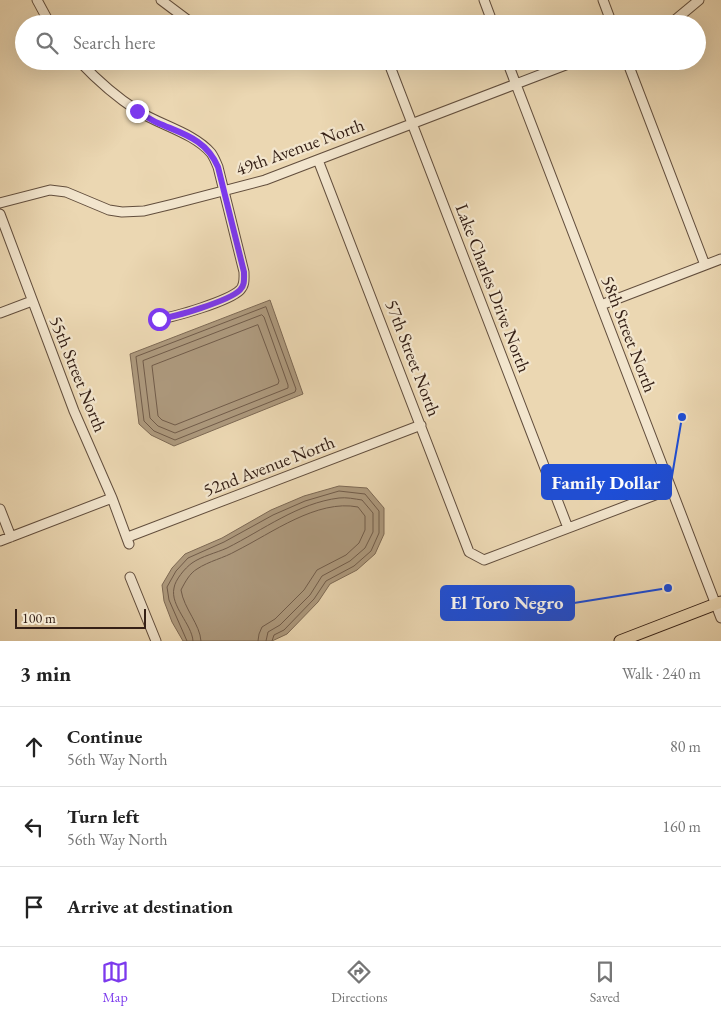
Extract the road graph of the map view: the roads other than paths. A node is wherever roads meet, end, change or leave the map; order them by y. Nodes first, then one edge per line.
1 (37, 0) edge
2 (161, 0) edge
3 (484, 0) edge
4 (603, 0) edge
5 (699, 0) edge
6 (45, 15) edge
7 (181, 15) edge
8 (490, 15) edge
9 (609, 15) edge
10 (682, 15) edge
11 (88, 70) edge
12 (391, 70) edge
13 (510, 70) edge
14 (554, 70) edge
15 (629, 70) edge
16 (516, 85) junction
17 (412, 123) junction
18 (318, 160) junction
19 (224, 191) junction
20 (0, 203) edge
21 (0, 214) edge
22 (721, 259) edge
23 (705, 266) junction
24 (32, 301) junction
25 (601, 305) junction
26 (0, 313) edge
27 (159, 319) dead end
28 (421, 425) junction
29 (671, 489) junction
30 (112, 498) junction
31 (0, 510) edge
32 (568, 528) junction
33 (10, 537) junction
34 (0, 541) edge
35 (128, 541) joint
36 (130, 577) dead end
37 (718, 603) edge
38 (721, 618) edge
39 (156, 641) edge
40 (620, 641) edge

1 - 6 street
2 - 7 street
3 - 8 street
4 - 9 street
5 - 10 street
11 - 19 street
12 - 17 street, Lake Charles Drive North
13 - 16 street, 58th Street North
14 - 16 street, 49th Avenue North
15 - 23 street
16 - 17 street, 49th Avenue North
16 - 25 street, 58th Street North
17 - 18 street, 49th Avenue North
17 - 32 street, Lake Charles Drive North
18 - 19 street, 49th Avenue North
18 - 28 street, 57th Street North
19 - 20 street, 49th Avenue North
19 - 27 street
21 - 24 street, 55th Street North
22 - 23 street
23 - 25 street
24 - 26 street
24 - 30 street, 55th Street North
25 - 29 street, 58th Street North
28 - 32 street, 57th Street North
28 - 35 street, 52nd Avenue North
29 - 32 street
29 - 37 street, 58th Street North
30 - 33 street
30 - 35 street, 55th Street North
31 - 33 street
33 - 34 street
36 - 39 street
37 - 38 street, 58th Street North
37 - 40 main road

